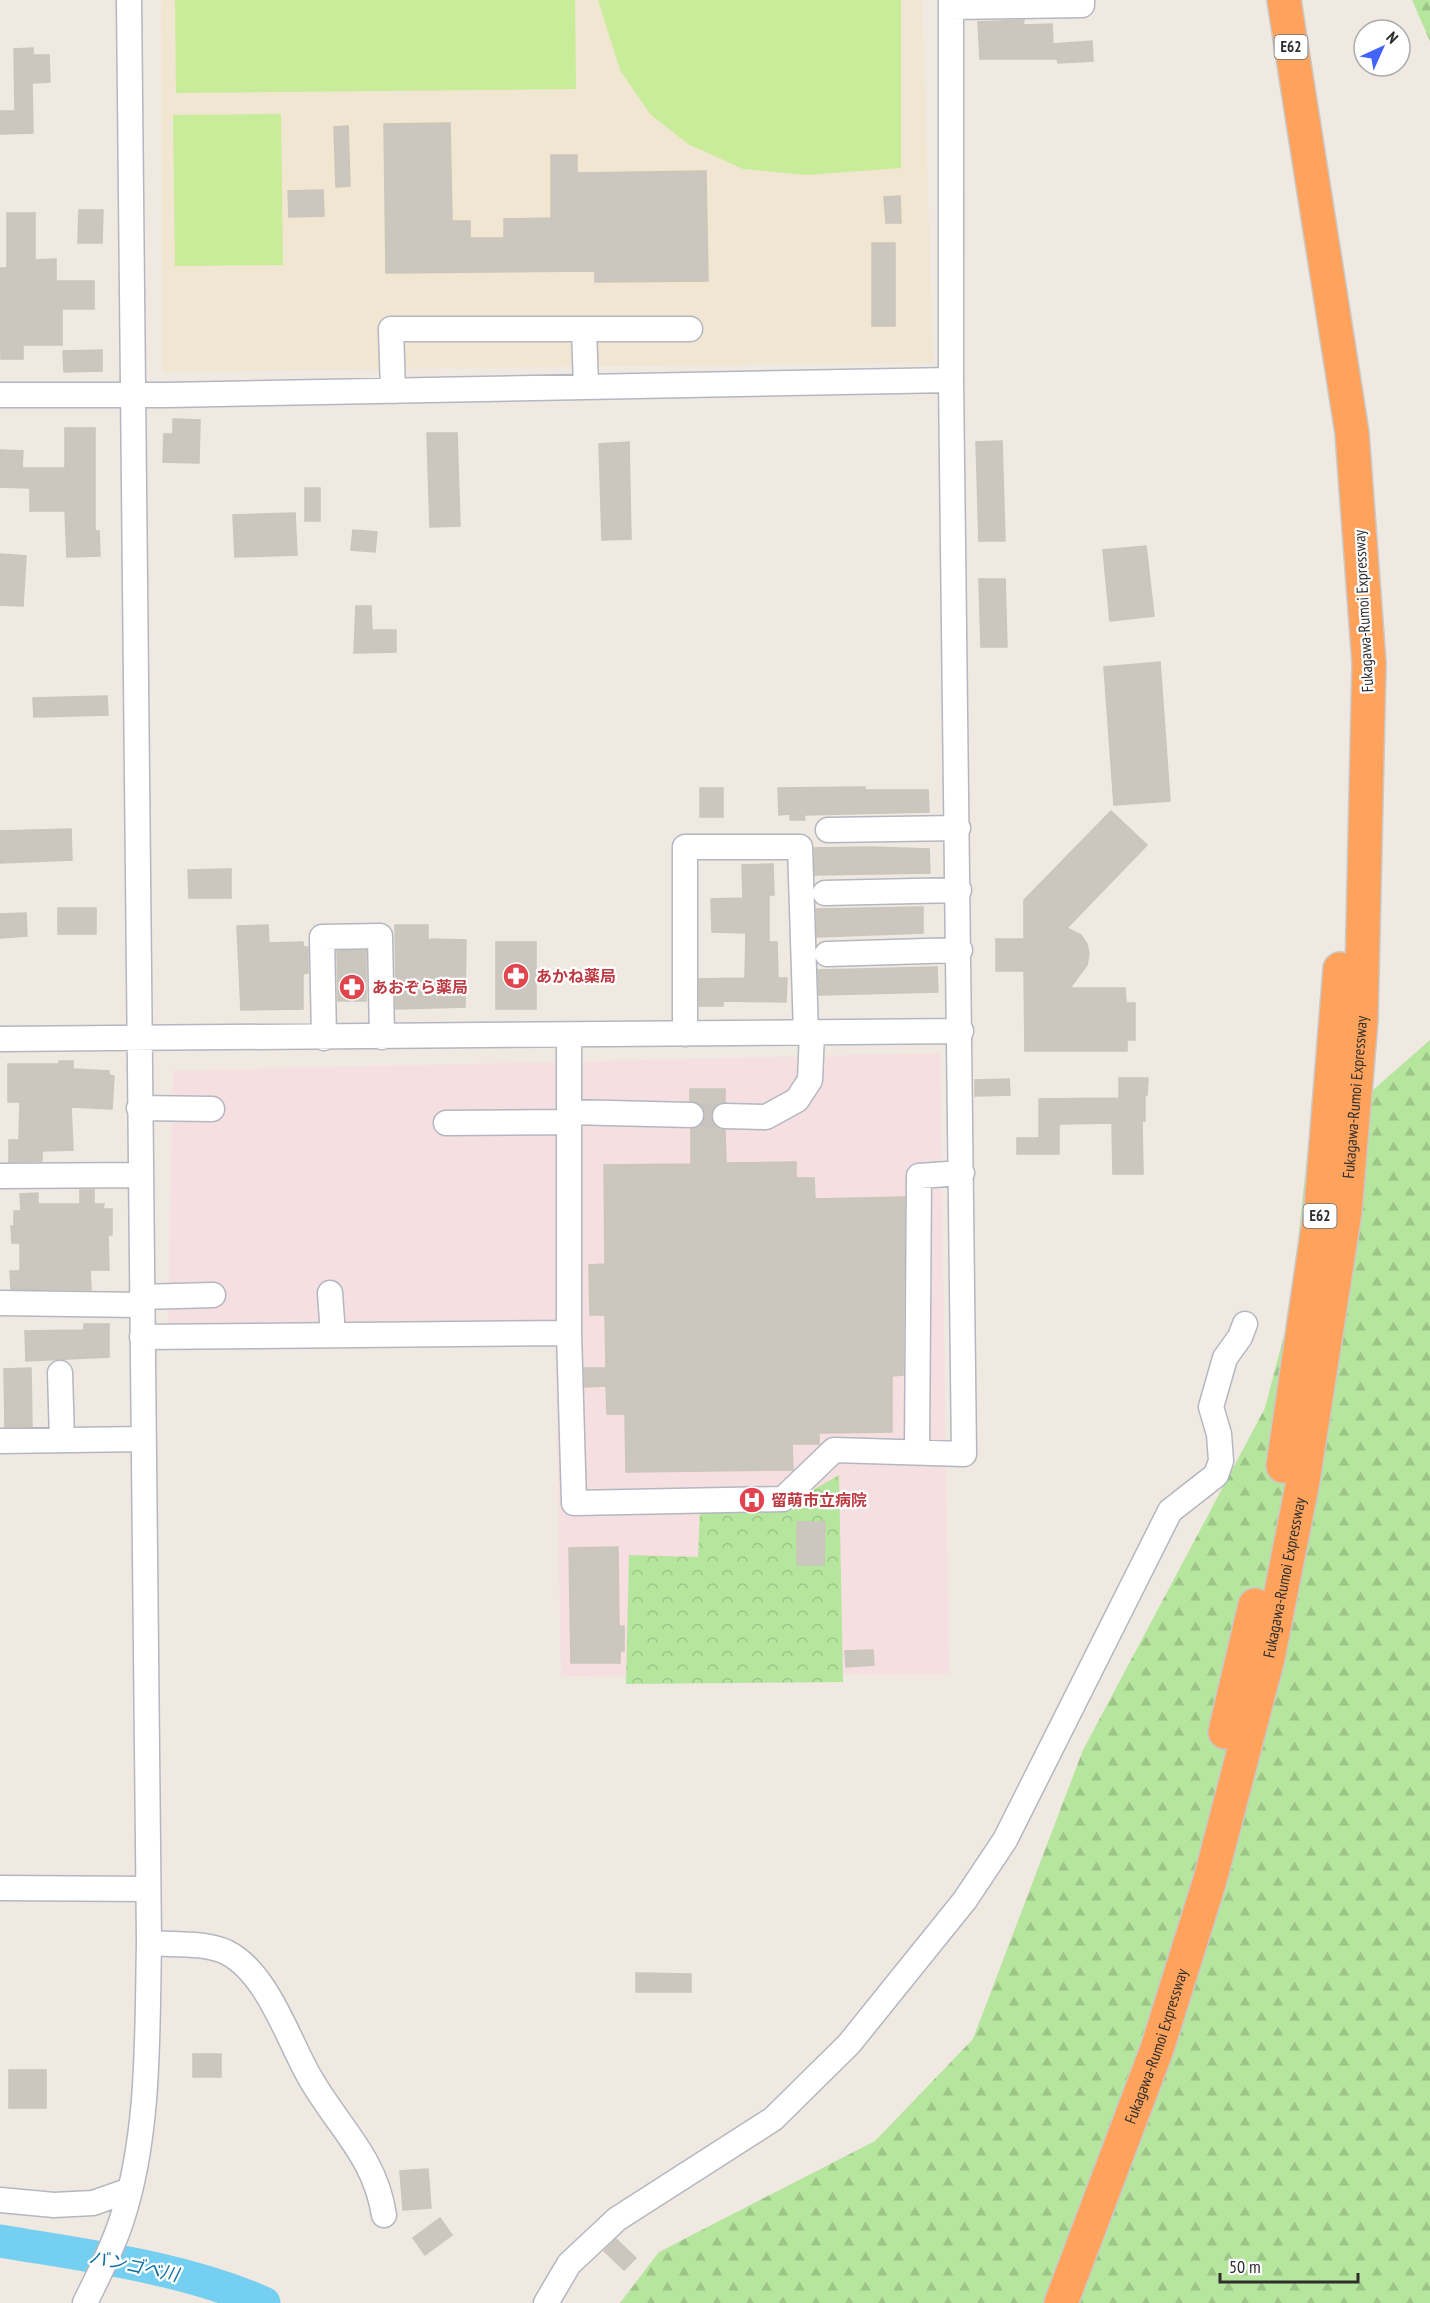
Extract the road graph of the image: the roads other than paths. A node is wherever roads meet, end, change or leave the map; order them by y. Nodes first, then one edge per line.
1 (129, 0) edge
2 (1082, 0) edge
3 (1270, 0) edge
4 (1284, 0) edge
5 (951, 4) edge
6 (1291, 94) junction
7 (690, 328) dead end
8 (584, 329) junction
9 (951, 380) junction
10 (586, 387) junction
11 (393, 391) junction
12 (0, 395) edge
13 (132, 395) junction
14 (958, 828) junction
15 (828, 830) dead end
16 (959, 890) junction
17 (825, 893) dead end
18 (960, 950) junction
19 (827, 954) dead end
20 (961, 1031) junction
21 (809, 1033) junction
22 (685, 1034) junction
23 (569, 1035) junction
24 (382, 1037) junction
25 (324, 1038) junction
26 (0, 1039) edge
27 (138, 1040) junction
28 (139, 1108) junction
29 (212, 1109) dead end
30 (691, 1115) tunnel mouth
31 (725, 1116) tunnel mouth
32 (569, 1117) junction
33 (446, 1123) dead end
34 (962, 1173) junction
35 (140, 1175) junction
36 (0, 1176) edge
37 (330, 1293) dead end
38 (213, 1295) dead end
39 (141, 1301) junction
40 (0, 1303) edge
41 (1245, 1324) dead end
42 (569, 1333) junction
43 (333, 1335) junction
44 (142, 1337) junction
45 (60, 1373) dead end
46 (143, 1439) junction
47 (62, 1440) junction
48 (0, 1441) edge
49 (917, 1452) junction
50 (0, 1888) edge
51 (148, 1889) junction
52 (149, 1943) junction
53 (130, 2190) junction
54 (0, 2200) edge
55 (384, 2215) dead end
56 (85, 2303) edge
57 (546, 2303) edge
58 (1038, 2303) edge
59 (1061, 2303) edge

1 - 13 street
2 - 5 street
3 - 6 highway, Fukagawa-Rumoi Expressway / E62
4 - 6 highway, Fukagawa-Rumoi Expressway / E62
5 - 9 street
6 - 58 highway, Fukagawa-Rumoi Expressway / E62
6 - 59 highway, Fukagawa-Rumoi Expressway / E62
7 - 8 street
8 - 10 street
8 - 11 street
9 - 10 street
9 - 14 street
10 - 11 street
11 - 13 street
12 - 13 street
13 - 27 street
14 - 15 street
14 - 16 street
16 - 17 street
16 - 18 street
18 - 19 street
18 - 20 street
20 - 21 street
20 - 34 street
21 - 22 street
21 - 22 street
21 - 31 street
22 - 23 street
23 - 24 street
23 - 32 street
24 - 25 street
24 - 25 street
25 - 27 street
26 - 27 street
27 - 28 street
28 - 29 street
28 - 35 street
30 - 32 street
32 - 33 street
32 - 42 street
34 - 49 street
34 - 49 street
35 - 36 street
35 - 39 street
37 - 43 street
38 - 39 street
39 - 40 street
39 - 44 street
41 - 57 street
42 - 43 street
42 - 49 street
43 - 44 street
44 - 46 street
45 - 47 street
46 - 47 street
46 - 51 street
47 - 48 street
50 - 51 street
51 - 52 street
52 - 53 street
52 - 55 street
53 - 54 street
53 - 56 street

